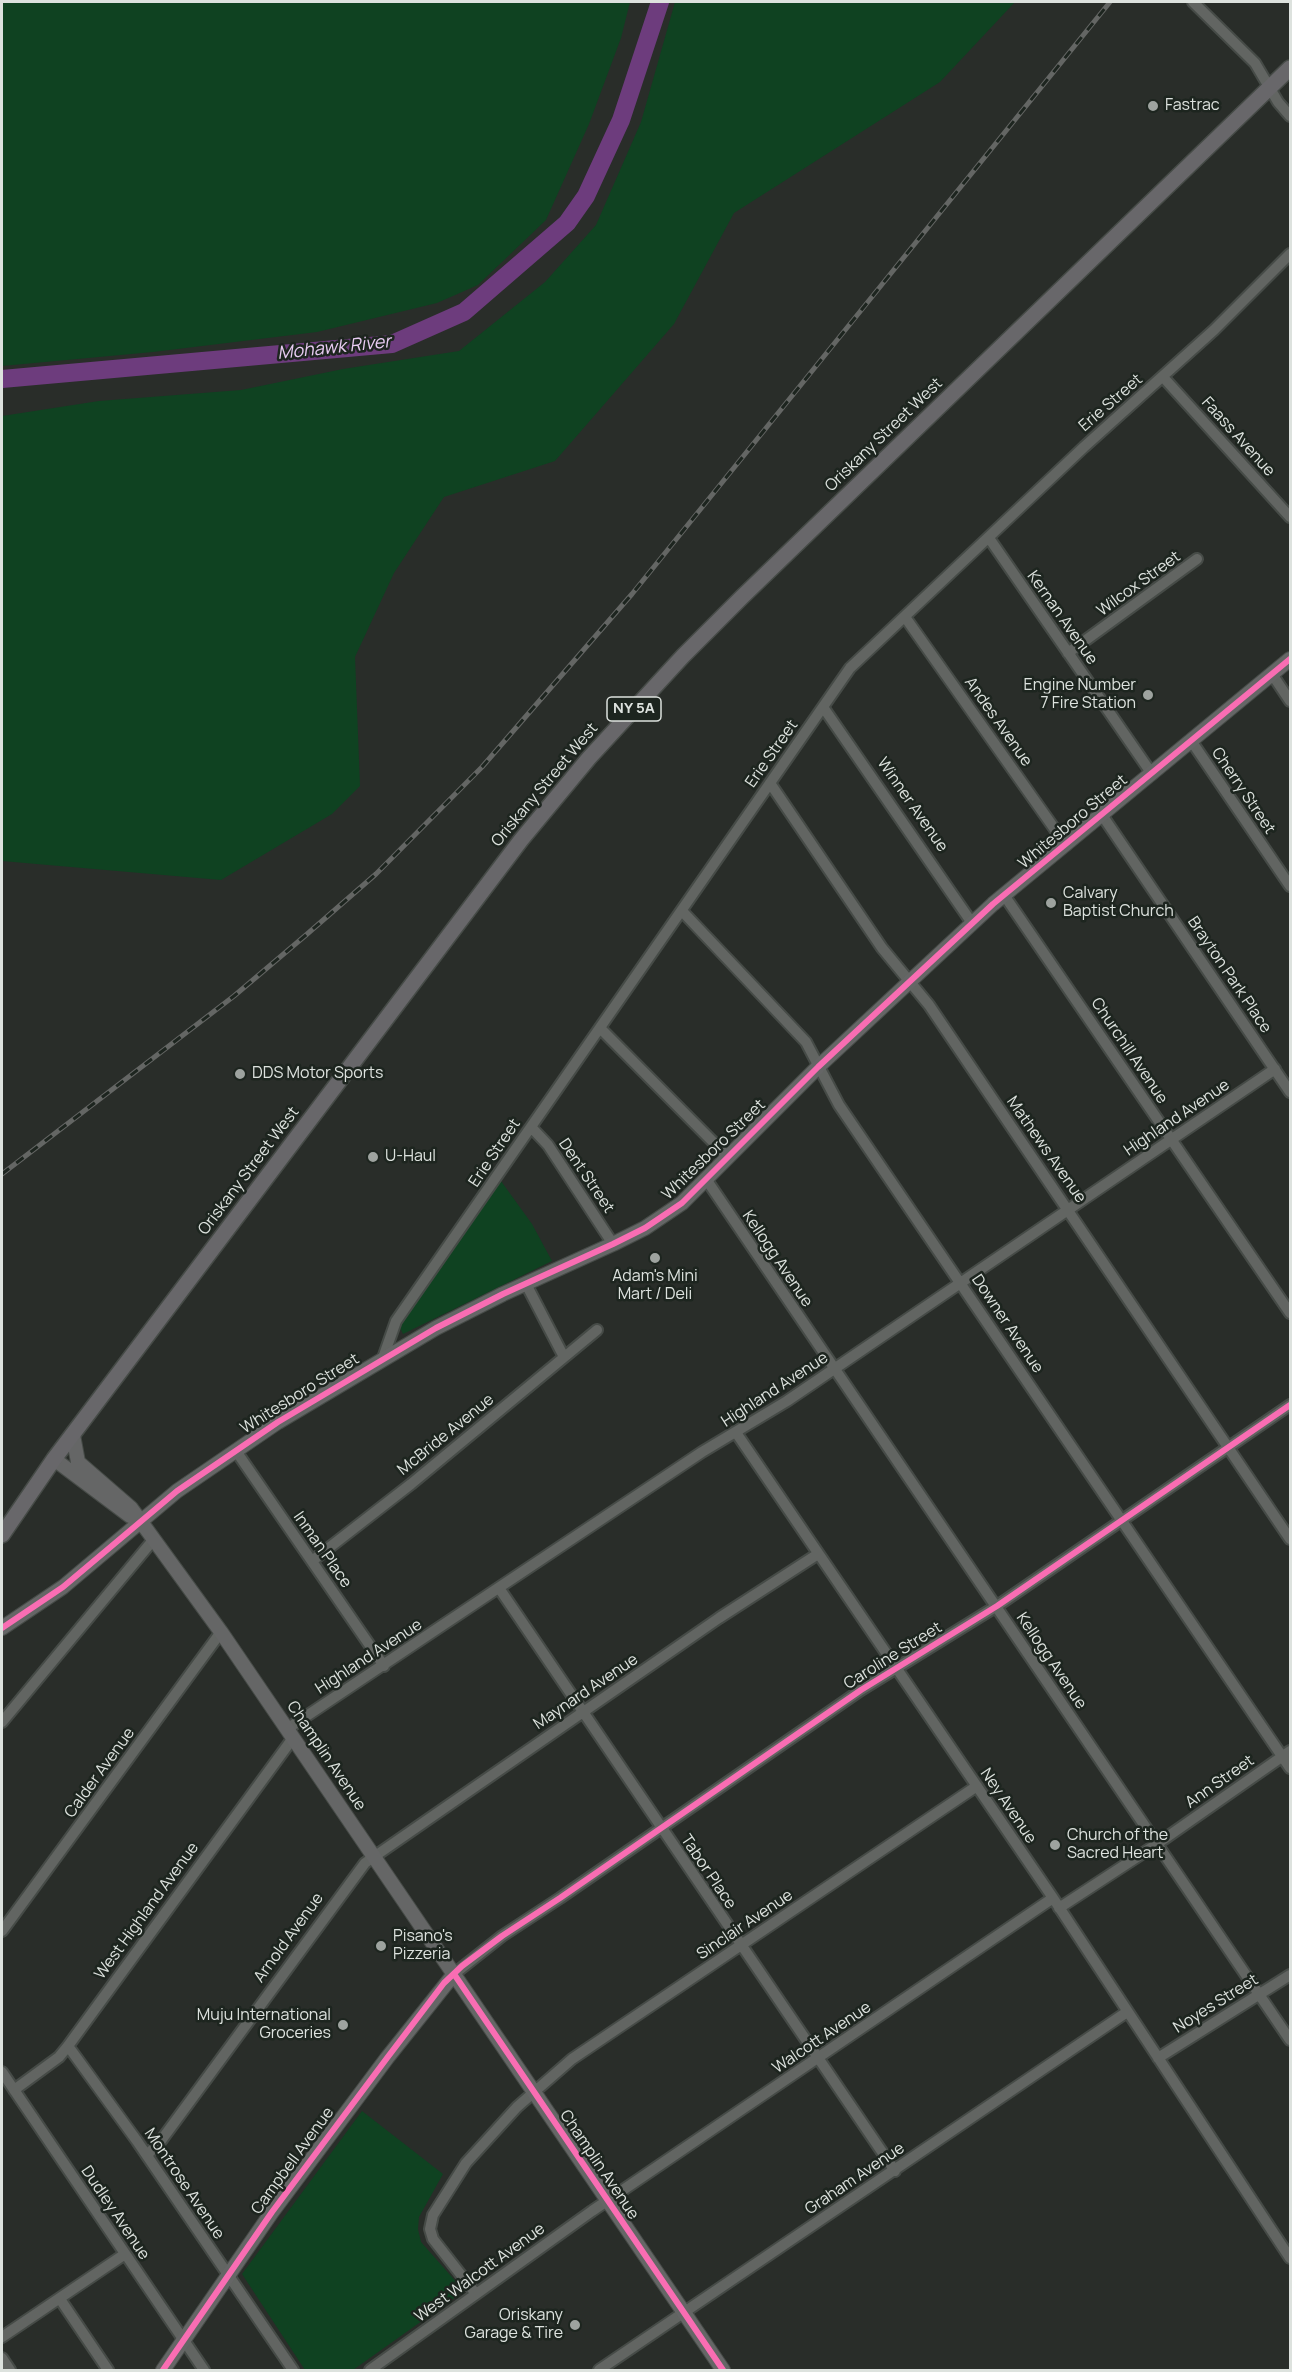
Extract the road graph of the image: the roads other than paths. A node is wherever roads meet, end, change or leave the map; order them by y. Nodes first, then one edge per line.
1 (1193, 2) edge
2 (1290, 68) edge
3 (1271, 90) junction
4 (1290, 116) edge
5 (1290, 254) edge
6 (1163, 377) junction
7 (1290, 517) edge
8 (988, 538) junction
9 (1197, 559) dead end
10 (905, 617) junction
11 (1068, 653) junction
12 (1290, 659) edge
13 (1272, 674) junction
14 (1290, 701) edge
15 (823, 706) junction
16 (1192, 742) junction
17 (1152, 774) junction
18 (770, 783) junction
19 (1102, 815) junction
20 (1066, 845) junction
21 (1290, 886) edge
22 (1004, 895) junction
23 (682, 911) junction
24 (972, 923) junction
25 (909, 982) junction
26 (600, 1028) junction
27 (818, 1067) junction
28 (1275, 1069) junction
29 (1290, 1092) edge
30 (531, 1127) junction
31 (1172, 1140) junction
32 (728, 1157) junction
33 (706, 1179) junction
34 (1068, 1209) junction
35 (613, 1245) junction
36 (961, 1283) junction
37 (526, 1284) junction
38 (1290, 1313) edge
39 (597, 1330) dead end
40 (564, 1357) junction
41 (383, 1358) junction
42 (836, 1369) junction
43 (1290, 1405) edge
44 (736, 1434) junction
45 (73, 1435) junction
46 (1228, 1447) junction
47 (236, 1450) junction
48 (54, 1459) junction
49 (1123, 1519) junction
50 (140, 1521) junction
51 (2, 1535) edge
52 (154, 1539) junction
53 (1290, 1539) edge
54 (818, 1554) junction
55 (312, 1561) junction
56 (499, 1588) junction
57 (997, 1606) junction
58 (2, 1628) edge
59 (220, 1632) junction
60 (384, 1666) junction
61 (897, 1669) junction
62 (581, 1713) junction
63 (2, 1722) edge
64 (290, 1733) junction
65 (1286, 1754) edge
66 (1290, 1768) edge
67 (976, 1786) junction
68 (660, 1828) junction
69 (1157, 1844) junction
70 (373, 1856) junction
71 (1136, 1857) joint
72 (1056, 1903) junction
73 (2, 1931) edge
74 (741, 1946) junction
75 (454, 1974) junction
76 (1290, 1975) edge
77 (1260, 1995) junction
78 (1127, 2012) junction
79 (1290, 2040) edge
80 (68, 2046) junction
81 (1158, 2058) junction
82 (817, 2060) junction
83 (2, 2072) edge
84 (14, 2090) junction
85 (533, 2091) junction
86 (147, 2155) junction
87 (895, 2171) junction
88 (608, 2201) junction
89 (1287, 2244) edge
90 (125, 2254) junction
91 (1290, 2258) edge
92 (227, 2276) junction
93 (476, 2294) junction
94 (60, 2299) junction
95 (684, 2314) junction
96 (2, 2337) edge
97 (183, 2340) junction
98 (2, 2358) edge
99 (10, 2370) edge
100 (108, 2370) edge
101 (163, 2370) edge
102 (204, 2370) edge
103 (293, 2370) edge
104 (370, 2370) edge
105 (599, 2370) edge
106 (723, 2370) edge

1 - 3 street
2 - 3 main road, Oriskany Street West / NY 5A
3 - 4 street
3 - 45 main road, Oriskany Street West / NY 5A
5 - 6 street, Erie Street
6 - 7 street, Faass Avenue
6 - 8 street, Erie Street
8 - 10 street, Erie Street
8 - 11 street, Kernan Avenue
9 - 11 street, Wilcox Street
10 - 15 street, Erie Street
10 - 20 street, Andes Avenue
11 - 17 street, Kernan Avenue
12 - 13 street, Whitesboro Street
13 - 14 street
13 - 16 street, Whitesboro Street
15 - 18 street, Erie Street
15 - 24 street, Winner Avenue
16 - 17 street, Whitesboro Street
16 - 21 street, Cherry Street
17 - 19 street, Whitesboro Street
18 - 23 street, Erie Street
18 - 25 street, Mathews Avenue
19 - 20 street, Whitesboro Street
19 - 28 street, Brayton Park Place
20 - 22 street, Whitesboro Street
22 - 24 street, Whitesboro Street
22 - 31 street, Churchill Avenue
23 - 26 street, Erie Street
23 - 27 street, Downer Avenue
24 - 25 street, Whitesboro Street
25 - 27 street, Whitesboro Street
25 - 34 street, Mathews Avenue
26 - 30 street, Erie Street
26 - 32 street
27 - 32 street, Whitesboro Street
27 - 36 street, Downer Avenue
28 - 29 street, Brayton Park Place
28 - 31 street, Highland Avenue
30 - 35 street, Dent Street
30 - 41 street, Erie Street
31 - 34 street, Highland Avenue
31 - 38 street, Churchill Avenue
32 - 33 street, Whitesboro Street
33 - 35 street, Whitesboro Street
33 - 42 street, Kellogg Avenue
34 - 36 street, Highland Avenue
34 - 46 street, Mathews Avenue
35 - 37 street, Whitesboro Street
36 - 42 street, Highland Avenue
36 - 49 street, Downer Avenue
37 - 40 street
37 - 41 street, Whitesboro Street
39 - 40 street, McBride Avenue
40 - 55 street, McBride Avenue
41 - 47 street, Whitesboro Street
42 - 44 street, Highland Avenue
42 - 57 street, Kellogg Avenue
43 - 46 street, Caroline Street
44 - 54 street, Ney Avenue
44 - 56 street, Highland Avenue
45 - 48 main road, Oriskany Street West / NY 5A
45 - 50 street, Champlin Avenue
46 - 49 street, Caroline Street
46 - 53 street, Mathews Avenue
47 - 50 street, Whitesboro Street
47 - 55 street, Inman Place
48 - 50 street, Champlin Avenue
48 - 51 main road, Oriskany Street West / NY 5A
49 - 57 street, Caroline Street
49 - 65 street, Downer Avenue
50 - 52 street, Champlin Avenue
50 - 58 street, Whitesboro Street
52 - 59 street, Champlin Avenue
52 - 63 street
54 - 61 street, Ney Avenue
54 - 62 street, Maynard Avenue
55 - 60 street, Inman Place
56 - 60 street, Highland Avenue
56 - 62 street, Tabor Place
57 - 61 street, Caroline Street
57 - 69 street, Kellogg Avenue
59 - 64 street, Champlin Avenue
59 - 73 street, Calder Avenue
60 - 64 street, Highland Avenue
61 - 67 street, Ney Avenue
61 - 68 street, Caroline Street
62 - 68 street, Tabor Place
62 - 70 street, Maynard Avenue
64 - 70 street, Champlin Avenue
64 - 80 street, West Highland Avenue
65 - 66 street, Downer Avenue
65 - 69 street, Ann Street
67 - 72 street, Ney Avenue
67 - 74 street, Sinclair Avenue
68 - 74 street, Tabor Place
68 - 75 street, Caroline Street
69 - 71 street, Ann Street
69 - 77 street, Kellogg Avenue
70 - 75 street, Champlin Avenue
70 - 86 street, Arnold Avenue
71 - 72 street, Walcott Avenue
72 - 78 street, Ney Avenue
72 - 82 street, Walcott Avenue
74 - 82 street, Tabor Place
74 - 85 street, Sinclair Avenue
75 - 85 street, Champlin Avenue
75 - 92 street, Campbell Avenue
76 - 77 street, Noyes Street
77 - 79 street, Kellogg Avenue
77 - 81 street, Noyes Street
78 - 81 street, Ney Avenue
78 - 87 street, Graham Avenue
80 - 84 street, West Highland Avenue
80 - 86 street, Montrose Avenue
81 - 89 street, Ney Avenue
82 - 87 street, Tabor Place
82 - 88 street, Walcott Avenue
83 - 84 street, Dudley Avenue
84 - 90 street, Dudley Avenue
85 - 88 street, Champlin Avenue
85 - 93 street, Sinclair Avenue
86 - 92 street, Montrose Avenue
87 - 95 street, Graham Avenue
88 - 93 street, West Walcott Avenue
88 - 95 street, Champlin Avenue
89 - 91 street, Ney Avenue
90 - 94 street
90 - 97 street, Dudley Avenue
92 - 97 street, Campbell Avenue
92 - 103 street, Montrose Avenue
93 - 104 street, West Walcott Avenue
94 - 96 street
94 - 100 street
95 - 105 street, Graham Avenue
95 - 106 street, Champlin Avenue
97 - 101 street, Campbell Avenue
97 - 102 street, Dudley Avenue
98 - 99 street

